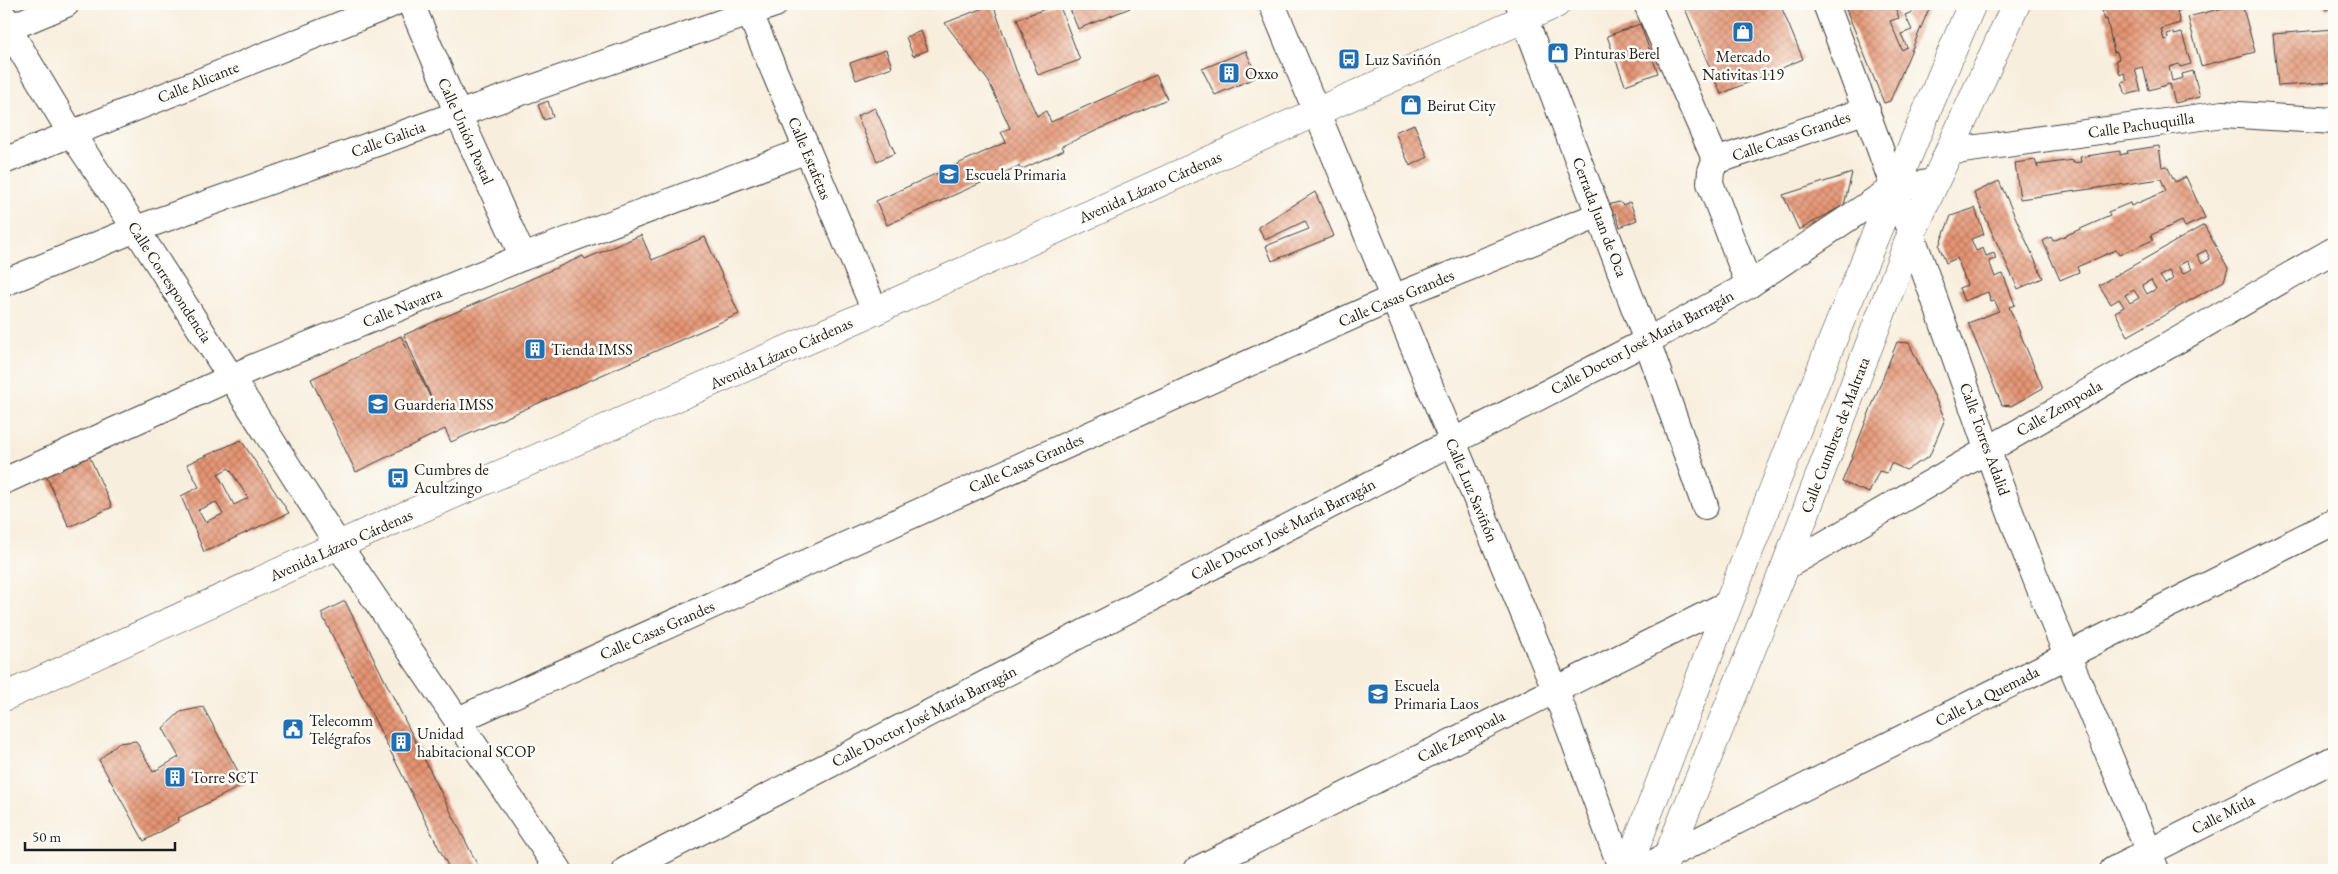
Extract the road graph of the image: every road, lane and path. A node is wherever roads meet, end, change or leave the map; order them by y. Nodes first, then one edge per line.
1 (66, 4) edge
2 (392, 4) edge
3 (411, 4) edge
4 (775, 4) edge
5 (1272, 4) edge
6 (1556, 4) edge
7 (1647, 4) edge
8 (1826, 4) edge
9 (1972, 4) edge
10 (2016, 4) edge
11 (748, 8) edge
12 (1522, 11) edge
13 (5, 25) edge
14 (1866, 110) junction
15 (1315, 112) junction
16 (458, 114) junction
17 (2334, 121) edge
18 (71, 133) junction
19 (807, 150) junction
20 (1948, 152) junction
21 (4, 161) edge
22 (1716, 161) junction
23 (1934, 182) junction
24 (1893, 188) junction
25 (1598, 215) junction
26 (136, 229) junction
27 (1910, 235) junction
28 (2334, 250) edge
29 (523, 257) junction
30 (4, 283) edge
31 (1749, 285) junction
32 (1393, 298) junction
33 (876, 311) junction
34 (1647, 341) junction
35 (231, 377) junction
36 (1452, 442) junction
37 (1988, 450) junction
38 (4, 481) edge
39 (1706, 506) dead end
40 (2334, 522) edge
41 (339, 546) junction
42 (1785, 567) junction
43 (1727, 604) junction
44 (2067, 656) junction
45 (1555, 689) junction
46 (4, 697) edge
47 (458, 720) junction
48 (2334, 758) edge
49 (2152, 861) edge
50 (1664, 864) edge
51 (559, 870) edge
52 (626, 870) edge
53 (1196, 870) edge
54 (1622, 870) edge
55 (1627, 870) edge
56 (1639, 870) edge
57 (2113, 870) edge

1 - 13 street
2 - 18 street, Calle Alicante
3 - 16 street, Calle Unión Postal
4 - 11 street, Calle Galicia
5 - 15 street, Calle Luz Saviñón
6 - 12 main road, Avenida Lázaro Cárdenas
7 - 22 street
8 - 14 street, Calle Torres Adalid
9 - 24 main road
10 - 20 main road, Calle Cumbres de Maltrata
11 - 16 street, Calle Galicia
11 - 19 street, Calle Estafetas
12 - 15 main road, Avenida Lázaro Cárdenas
12 - 25 street, Cerrada Juan de Oca
13 - 18 street, Calle Correspondencia
14 - 22 street, Calle Casas Grandes
14 - 24 street, Calle Torres Adalid
15 - 32 street, Calle Luz Saviñón
15 - 33 main road, Avenida Lázaro Cárdenas
16 - 26 street, Calle Galicia
16 - 29 street, Calle Unión Postal
17 - 20 street, Calle Pachuquilla
18 - 21 street, Calle Alicante
18 - 26 street, Calle Correspondencia
19 - 29 street, Calle Navarra
19 - 33 street, Calle Estafetas
20 - 23 main road, Calle Cumbres de Maltrata
22 - 31 street
23 - 24 street, Calle Doctor José María Barragán
23 - 27 main road, Calle Cumbres de Maltrata
24 - 27 street, Calle Torres Adalid
24 - 31 street, Calle Doctor José María Barragán
24 - 43 main road
25 - 32 street, Calle Casas Grandes
25 - 34 street, Cerrada Juan de Oca
26 - 30 street, Calle Galicia
26 - 35 street, Calle Correspondencia
27 - 37 street, Calle Torres Adalid
27 - 42 main road, Calle Cumbres de Maltrata
28 - 37 street, Calle Zempoala
29 - 35 street, Calle Navarra
31 - 34 street, Calle Doctor José María Barragán
32 - 36 street, Calle Luz Saviñón
32 - 47 street, Calle Casas Grandes
33 - 41 main road, Avenida Lázaro Cárdenas
34 - 36 street, Calle Doctor José María Barragán
34 - 39 street, Cerrada Juan de Oca
35 - 38 street, Calle Navarra
35 - 41 street, Calle Correspondencia
36 - 45 street, Calle Luz Saviñón
36 - 52 street, Calle Doctor José María Barragán
37 - 42 street, Calle Zempoala
37 - 44 street, Calle Torres Adalid
40 - 44 street, Calle La Quemada
41 - 46 main road, Avenida Lázaro Cárdenas
41 - 47 street, Calle Correspondencia
42 - 50 main road, Calle Cumbres de Maltrata
43 - 45 street, Calle Zempoala
43 - 55 main road
44 - 49 street, Calle Torres Adalid
44 - 50 street, Calle La Quemada
45 - 53 street, Calle Zempoala
45 - 54 street, Calle Luz Saviñón
47 - 51 street, Calle Correspondencia
48 - 49 street, Calle Mitla
49 - 57 street, Calle Mitla
50 - 56 street, Calle La Quemada

